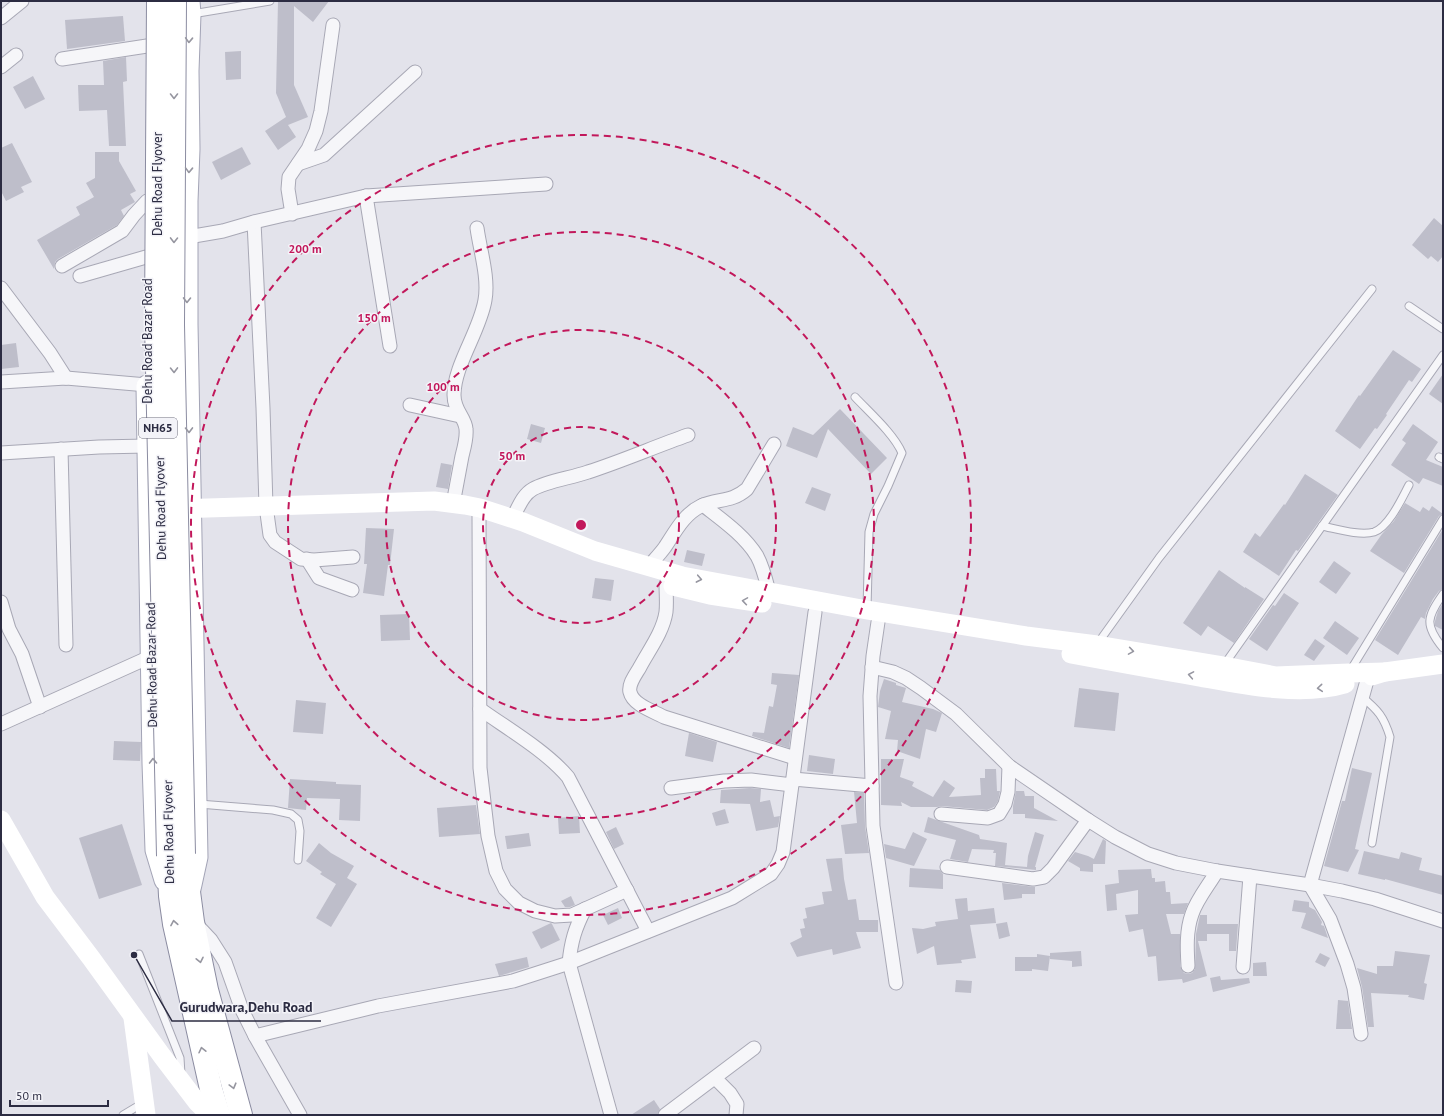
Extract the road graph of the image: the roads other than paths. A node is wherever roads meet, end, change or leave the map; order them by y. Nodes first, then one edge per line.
1 (22, 1) edge
2 (147, 1) edge
3 (158, 1) edge
4 (270, 1) edge
5 (185, 5) edge
6 (1, 18) edge
7 (333, 25) dead end
8 (147, 46) junction
9 (16, 55) dead end
10 (62, 59) dead end
11 (1, 67) edge
12 (415, 72) dead end
13 (298, 164) junction
14 (546, 184) dead end
15 (366, 196) junction
16 (147, 200) junction
17 (292, 214) junction
18 (254, 222) junction
19 (477, 228) dead end
20 (188, 237) junction
21 (146, 257) junction
22 (62, 266) dead end
23 (80, 276) dead end
24 (1, 288) edge
25 (1372, 289) dead end
26 (1409, 306) dead end
27 (1443, 329) edge
28 (390, 346) dead end
29 (1443, 355) edge
30 (66, 378) junction
31 (1, 382) edge
32 (147, 385) junction
33 (855, 397) dead end
34 (410, 405) dead end
35 (460, 416) junction
36 (688, 435) dead end
37 (774, 444) dead end
38 (148, 446) junction
39 (61, 450) junction
40 (1, 453) edge
41 (1409, 485) dead end
42 (434, 502) junction
43 (453, 504) junction
44 (703, 505) junction
45 (266, 506) junction
46 (190, 508) junction
47 (148, 511) junction
48 (479, 515) junction
49 (512, 519) junction
50 (1443, 519) edge
51 (1322, 526) junction
52 (353, 557) dead end
53 (307, 560) junction
54 (649, 566) junction
55 (666, 584) junction
56 (352, 590) dead end
57 (769, 592) junction
58 (1443, 594) edge
59 (1, 602) edge
60 (814, 612) junction
61 (872, 616) junction
62 (66, 644) dead end
63 (1043, 644) junction
64 (1097, 645) junction
65 (1443, 648) edge
66 (152, 656) junction
67 (1443, 664) edge
68 (1224, 666) junction
69 (872, 667) junction
70 (1349, 673) junction
71 (1376, 675) junction
72 (1362, 697) junction
73 (40, 707) junction
74 (480, 709) junction
75 (2, 722) edge
76 (795, 758) junction
77 (1009, 766) junction
78 (792, 782) junction
79 (872, 786) junction
80 (671, 788) dead end
81 (196, 804) junction
82 (941, 814) dead end
83 (1, 820) edge
84 (1088, 820) junction
85 (1372, 843) dead end
86 (176, 855) junction
87 (298, 860) dead end
88 (947, 867) dead end
89 (1217, 871) junction
90 (1250, 876) junction
91 (1310, 885) junction
92 (627, 890) junction
93 (180, 895) junction
94 (585, 909) junction
95 (193, 922) junction
96 (1443, 922) edge
97 (648, 932) junction
98 (139, 954) dead end
99 (569, 963) junction
100 (1188, 966) dead end
101 (1243, 967) dead end
102 (896, 983) dead end
103 (133, 1015) junction
104 (1361, 1034) dead end
105 (255, 1036) junction
106 (754, 1048) dead end
107 (714, 1078) junction
108 (181, 1080) junction
109 (145, 1109) edge
110 (123, 1115) edge
111 (210, 1115) edge
112 (219, 1115) edge
113 (241, 1115) edge
114 (300, 1115) edge
115 (612, 1115) edge
116 (665, 1115) edge
117 (736, 1115) edge

1 - 6 street
2 - 8 main road, Dehu Road Bazar Road
3 - 86 highway, Dehu Road Flyover / NH65, bridge
4 - 5 lane
5 -> 20 main road
5 -> 86 highway, Dehu Road Flyover / NH65, bridge
7 - 13 street
8 - 10 street
8 - 16 main road, Dehu Road Bazar Road
9 - 11 street
12 - 13 street
13 - 17 street
14 - 15 street
15 - 17 street
15 - 28 street
16 - 21 main road, Dehu Road Bazar Road
16 - 22 street
17 - 18 street
18 - 20 street
18 - 45 street
19 - 35 street
20 -> 46 main road
21 - 23 street
21 - 32 main road, Dehu Road Bazar Road
24 - 30 street
25 - 64 lane
26 - 27 lane
29 - 51 lane
30 - 31 street
30 - 32 street
32 - 38 main road, Dehu Road Bazar Road
33 - 61 lane
34 - 35 street
35 - 43 street
36 - 49 street
37 - 44 street
38 - 39 street
38 - 47 main road, Dehu Road Bazar Road
39 - 40 street
39 - 62 street
41 - 51 lane
42 - 43 street
42 - 45 street
42 - 48 street
43 - 49 street
44 - 54 street
44 - 57 street
45 - 46 street
45 - 53 street
46 - 47 street
46 - 81 main road
47 - 66 main road, Dehu Road Bazar Road
48 - 55 street
48 - 74 street
49 - 54 street
50 - 70 lane
51 - 68 lane
52 - 53 street
53 - 56 street
54 -> 57 street
60 -> 55 street
55 - 76 street
57 - 61 street
58 - 65 lane
59 - 73 street
60 - 61 street
60 - 76 street
61 - 63 street
61 - 69 street
63 - 64 street
71 -> 63 street
64 -> 68 street
66 - 73 street
93 -> 66 main road, Dehu Road Bazar Road
67 - 71 street
68 - 70 street
69 - 77 street
69 - 79 street
70 - 71 street
71 - 72 street
72 - 85 lane
72 - 91 street
73 - 75 street
74 - 92 street
74 - 94 street
76 - 78 street
77 - 82 street
77 - 84 street
78 - 79 street
78 - 80 street
78 - 97 street
79 - 102 street
81 - 87 lane
81 - 93 main road
83 - 103 street
84 - 88 street
84 - 89 street
86 - 93 highway, Dehu Road Flyover / NH65
89 - 90 street
89 - 100 street
90 - 91 street
90 - 101 street
91 - 96 street
91 - 104 street
92 - 94 street
92 - 97 street
93 - 95 highway, NH65
112 -> 93 highway, NH65
94 - 99 street
95 - 105 street
95 -> 113 highway, NH65
97 - 99 street
98 - 108 lane
99 - 105 street
99 - 115 street
103 - 108 street
103 - 109 street
105 - 114 street
106 - 107 street
107 - 116 street
107 - 117 street
108 - 111 street
109 - 110 lane

